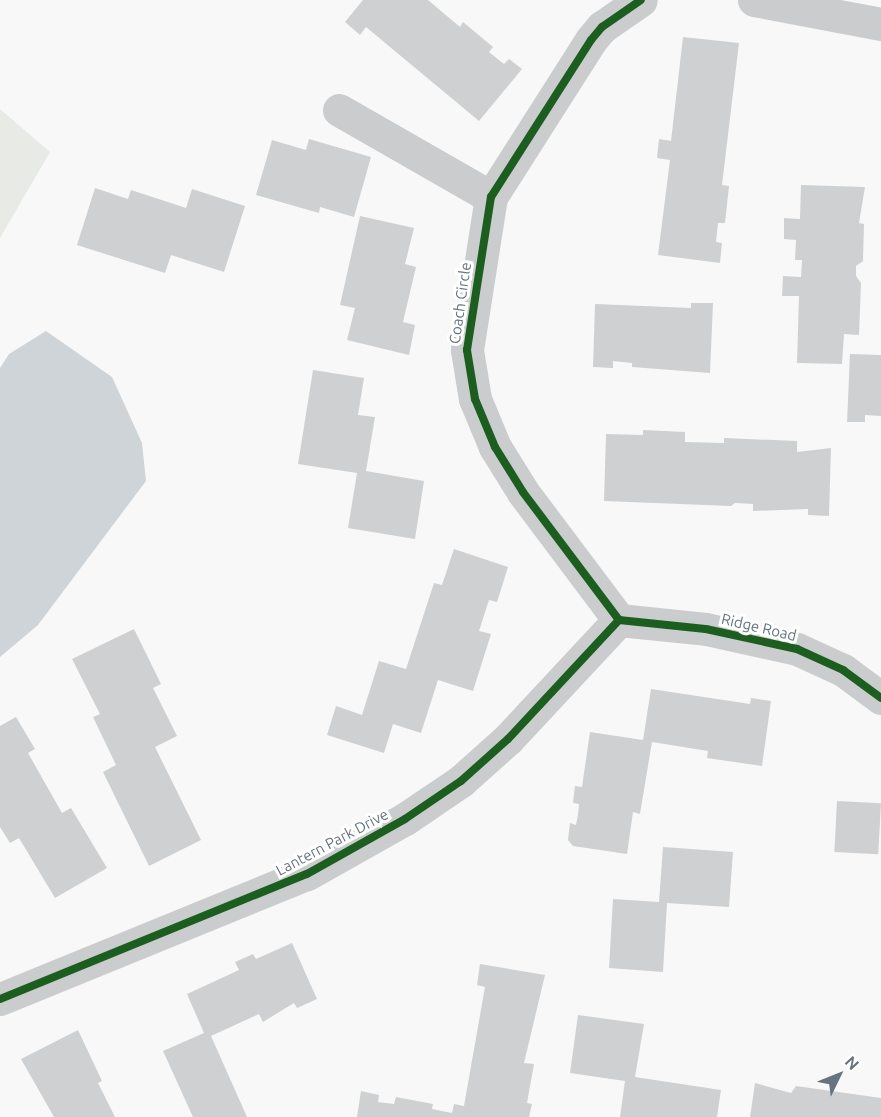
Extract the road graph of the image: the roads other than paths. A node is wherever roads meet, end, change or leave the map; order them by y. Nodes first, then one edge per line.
1 (641, 0) edge
2 (754, 0) edge
3 (881, 24) edge
4 (339, 110) dead end
5 (491, 197) junction
6 (618, 620) junction
7 (881, 698) edge
8 (0, 999) edge

1 - 5 street, Coach Circle
2 - 3 street
4 - 5 street
5 - 6 street, Coach Circle
6 - 7 street, Ridge Road
6 - 8 street, Lantern Park Drive

